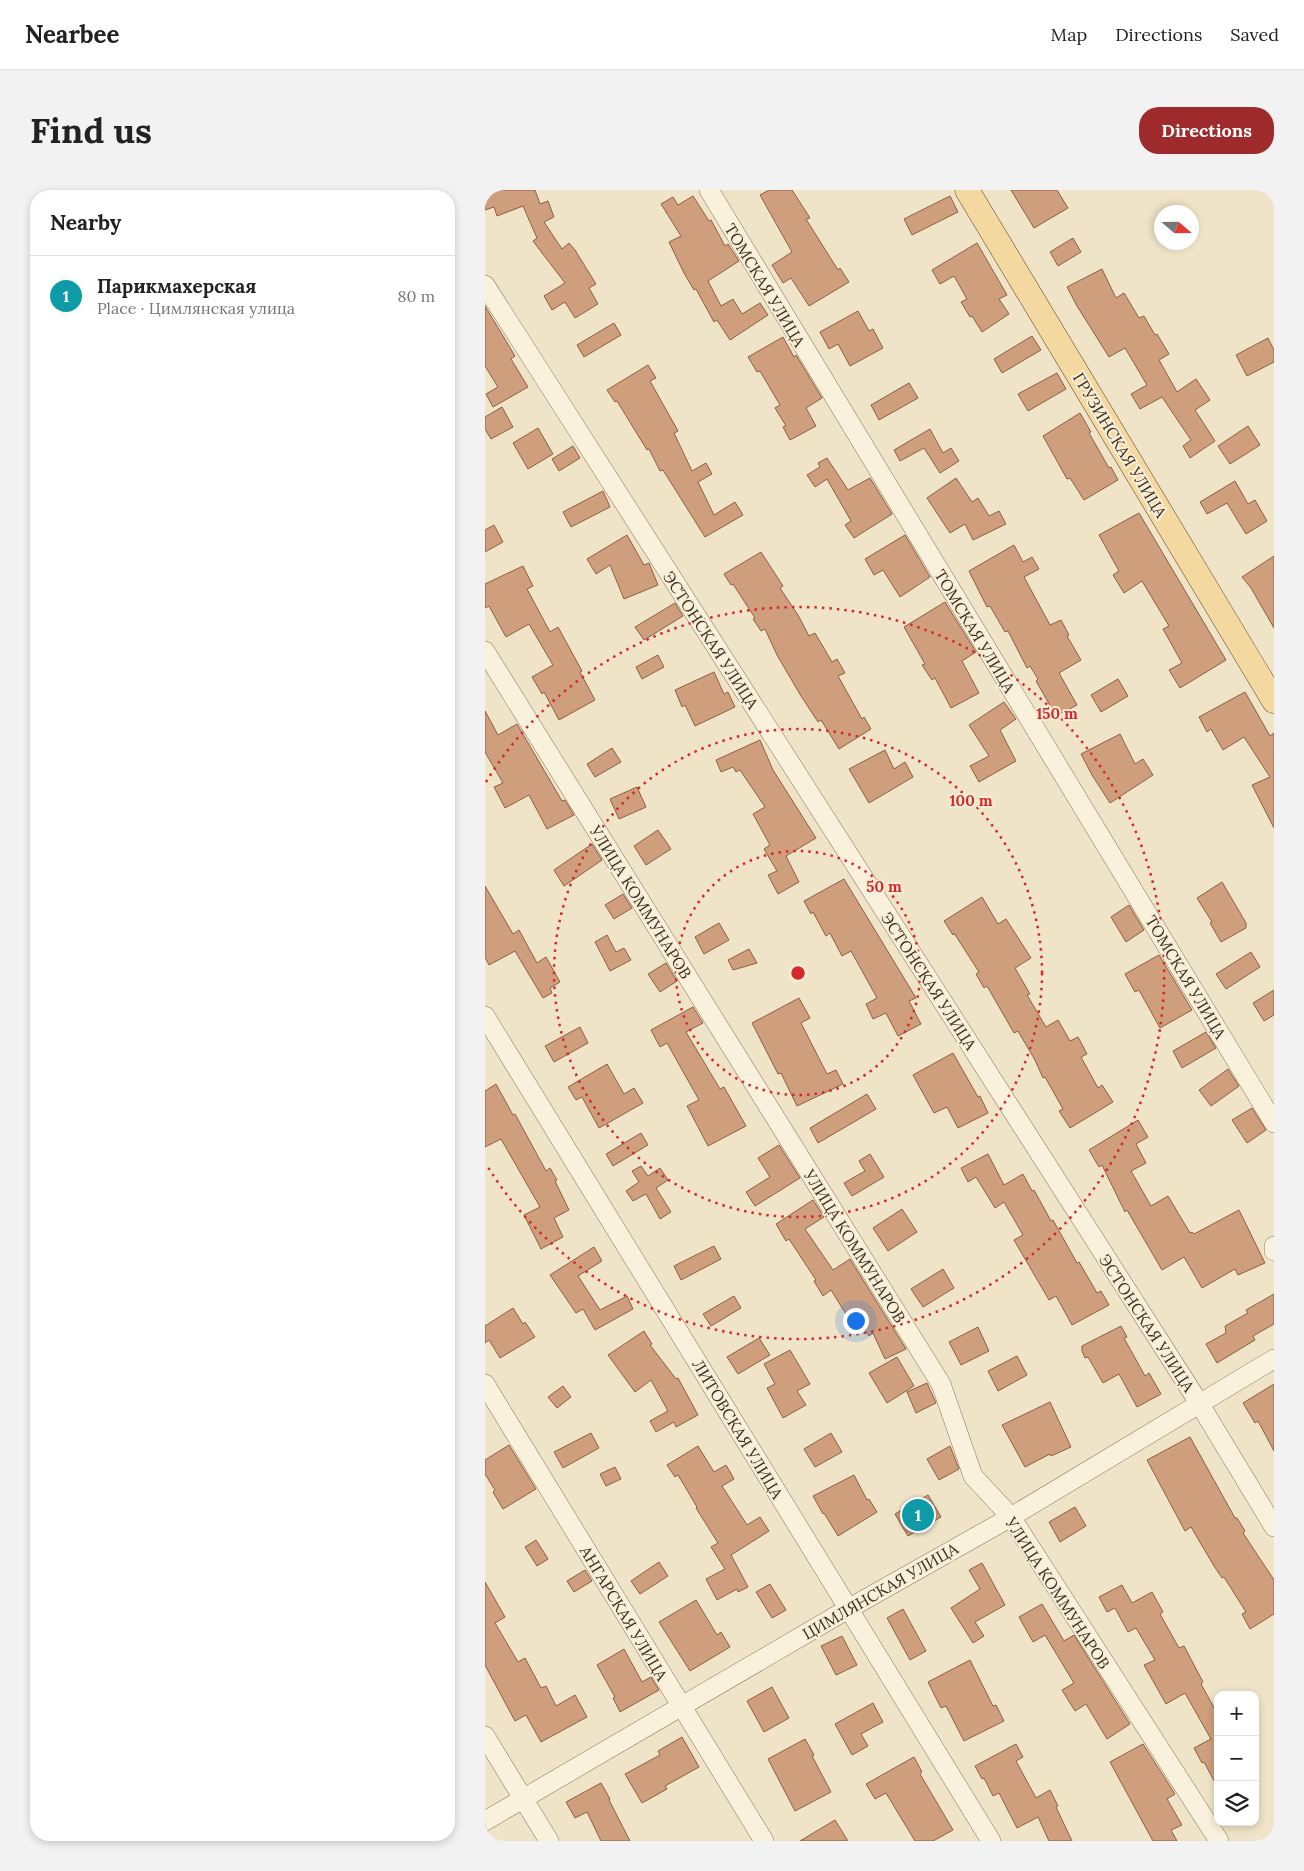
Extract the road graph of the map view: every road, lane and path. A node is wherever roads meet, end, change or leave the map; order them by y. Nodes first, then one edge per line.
1 (709, 190) edge
2 (967, 190) edge
3 (485, 285) edge
4 (485, 651) edge
5 (1274, 701) edge
6 (485, 1016) edge
7 (1274, 1123) edge
8 (1274, 1246) edge
9 (1274, 1251) edge
10 (1274, 1360) edge
11 (485, 1384) edge
12 (1199, 1403) junction
13 (1011, 1517) junction
14 (1274, 1527) edge
15 (848, 1609) junction
16 (681, 1706) junction
17 (485, 1736) edge
18 (524, 1798) junction
19 (485, 1821) edge
20 (549, 1841) edge
21 (764, 1841) edge
22 (991, 1841) edge
23 (1219, 1841) edge

1 - 7 street, ТОМСКАЯ УЛИЦА
2 - 5 main road, ГРУЗИНСКАЯ УЛИЦА
3 - 12 street, ЭСТОНСКАЯ УЛИЦА
4 - 13 street, УЛИЦА КОММУНАРОВ
6 - 15 street, ЛИТОВСКАЯ УЛИЦА
8 - 9 street
10 - 12 street, ЦИМЛЯНСКАЯ УЛИЦА
11 - 16 street, АНГАРСКАЯ УЛИЦА
12 - 13 street, ЦИМЛЯНСКАЯ УЛИЦА
12 - 14 street, ЭСТОНСКАЯ УЛИЦА
13 - 15 street, ЦИМЛЯНСКАЯ УЛИЦА
13 - 23 street, УЛИЦА КОММУНАРОВ
15 - 16 street, ЦИМЛЯНСКАЯ УЛИЦА
15 - 22 street, ЛИТОВСКАЯ УЛИЦА
16 - 18 street, ЦИМЛЯНСКАЯ УЛИЦА
16 - 21 street, АНГАРСКАЯ УЛИЦА
17 - 18 street
18 - 19 street, ЦИМЛЯНСКАЯ УЛИЦА
18 - 20 street

